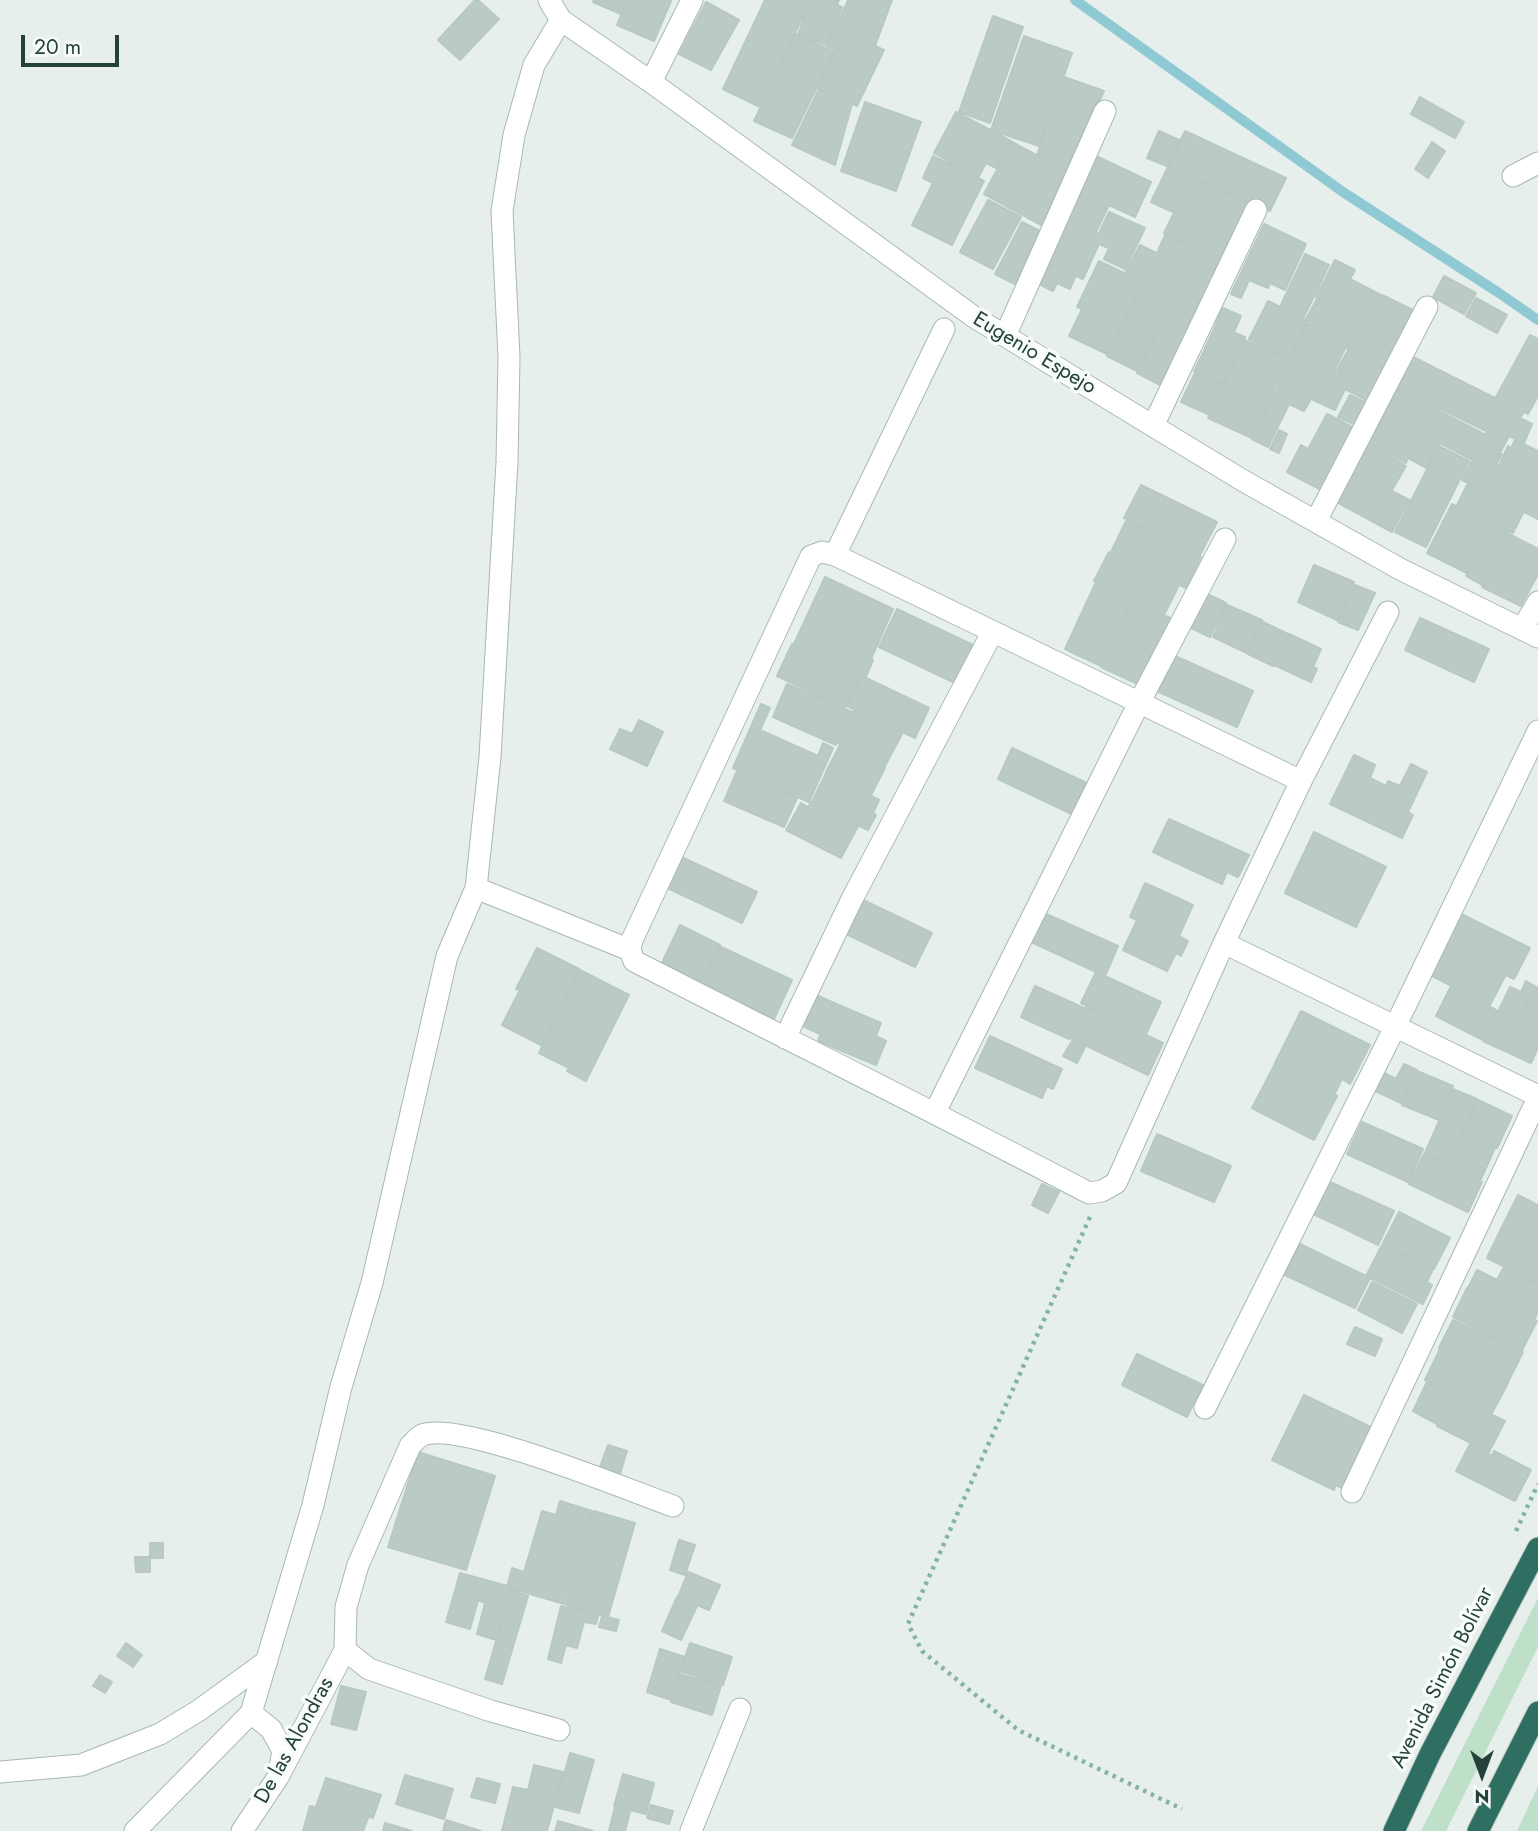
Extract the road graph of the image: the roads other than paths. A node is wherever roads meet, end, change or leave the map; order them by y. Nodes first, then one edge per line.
1 (549, 0) edge
2 (692, 0) edge
3 (561, 20) junction
4 (651, 82) junction
5 (1105, 111) dead end
6 (1538, 163) edge
7 (1513, 176) dead end
8 (1256, 210) dead end
9 (1427, 307) dead end
10 (944, 329) dead end
11 (1005, 336) junction
12 (1153, 426) junction
13 (1316, 522) junction
14 (1225, 539) dead end
15 (835, 555) junction
16 (1538, 601) edge
17 (1388, 612) dead end
18 (992, 633) junction
19 (1530, 633) edge
20 (1139, 703) junction
21 (1538, 732) edge
22 (1301, 781) junction
23 (476, 888) junction
24 (1224, 943) junction
25 (631, 950) junction
26 (1395, 1027) junction
27 (785, 1038) junction
28 (1538, 1097) edge
29 (935, 1112) junction
30 (1205, 1408) dead end
31 (1352, 1492) dead end
32 (673, 1506) dead end
33 (1538, 1548) edge
34 (345, 1650) junction
35 (267, 1661) junction
36 (740, 1709) dead end
37 (1538, 1712) edge
38 (251, 1713) junction
39 (559, 1730) dead end
40 (0, 1772) edge
41 (278, 1777) junction
42 (135, 1831) edge
43 (242, 1831) edge
44 (691, 1831) edge
45 (1394, 1831) edge
46 (1478, 1831) edge

1 - 3 street
2 - 4 street
3 - 4 street, Eugenio Espejo
3 - 23 street
4 - 11 street, Eugenio Espejo
5 - 11 street
6 - 7 street
8 - 12 street
9 - 13 street
10 - 15 street
11 - 12 street, Eugenio Espejo
12 - 13 street, Eugenio Espejo
13 - 19 street, Eugenio Espejo
14 - 20 street
15 - 18 street
15 - 25 street
16 - 19 street
17 - 22 street
18 - 20 street
18 - 27 street
20 - 22 street
20 - 29 street
21 - 26 street
22 - 24 street
23 - 25 street
23 - 35 street
24 - 26 street
24 - 29 street
25 - 27 street
26 - 28 street
26 - 30 street
27 - 29 street
28 - 31 street
32 - 34 street
33 - 45 highway, Avenida Simón Bolívar
34 - 39 street
34 - 41 street, De las Alondras
35 - 38 street
35 - 40 street
36 - 44 street
37 - 46 highway
38 - 41 street
38 - 42 street
41 - 43 street, De las Alondras

